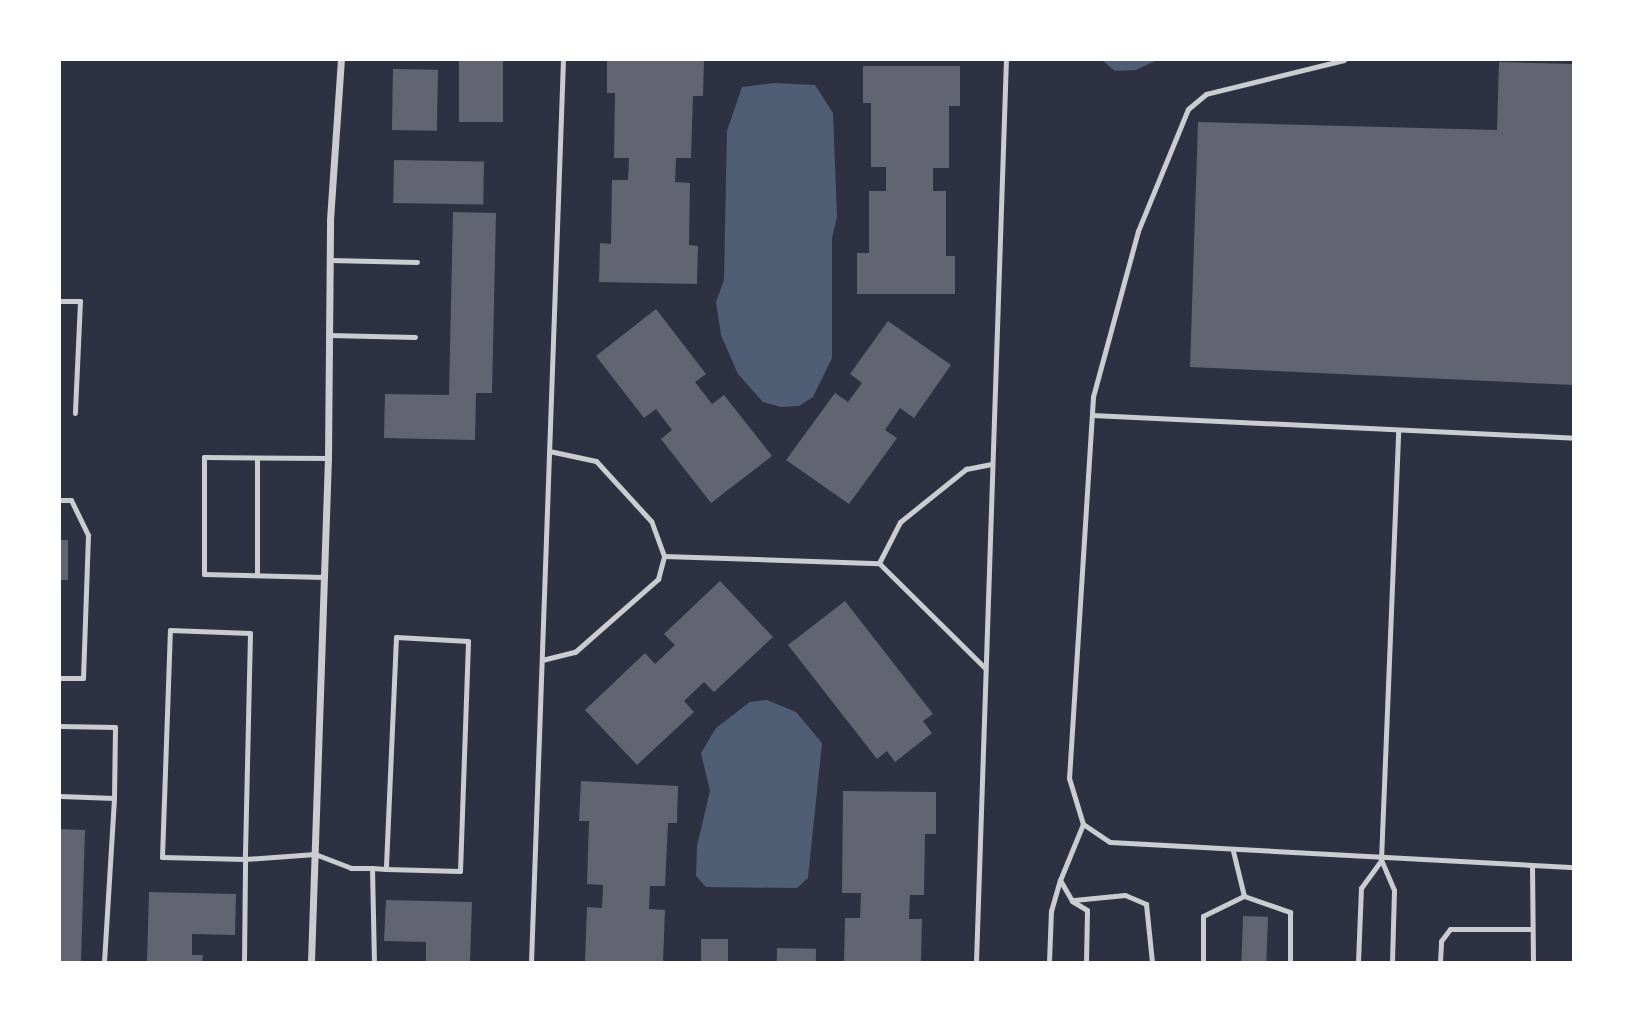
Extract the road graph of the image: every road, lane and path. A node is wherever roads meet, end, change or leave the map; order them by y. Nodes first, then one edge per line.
1 (341, 60) edge
2 (563, 60) edge
3 (1006, 60) edge
4 (1344, 60) edge
5 (330, 260) junction
6 (417, 262) dead end
7 (60, 301) edge
8 (329, 335) junction
9 (415, 337) dead end
10 (75, 413) dead end
11 (1092, 415) junction
12 (1398, 430) junction
13 (1573, 438) edge
14 (549, 451) junction
15 (257, 457) junction
16 (328, 458) junction
17 (992, 464) junction
18 (60, 500) edge
19 (664, 556) junction
20 (879, 563) junction
21 (257, 575) junction
22 (324, 577) junction
23 (542, 660) junction
24 (985, 668) junction
25 (60, 678) edge
26 (60, 726) edge
27 (60, 796) edge
28 (114, 798) junction
29 (1083, 824) junction
30 (1233, 851) junction
31 (315, 854) junction
32 (245, 859) junction
33 (1381, 860) junction
34 (1532, 866) junction
35 (1573, 867) edge
36 (372, 868) junction
37 (386, 869) junction
38 (1060, 880) junction
39 (1244, 896) junction
40 (1072, 901) junction
41 (1532, 929) junction
42 (104, 962) edge
43 (244, 962) edge
44 (311, 962) edge
45 (374, 962) edge
46 (531, 962) edge
47 (976, 962) edge
48 (1049, 962) edge
49 (1086, 962) edge
50 (1152, 962) edge
51 (1203, 962) edge
52 (1290, 962) edge
53 (1358, 962) edge
54 (1392, 962) edge
55 (1440, 962) edge
56 (1533, 962) edge

1 - 5 street
2 - 14 lane
3 - 17 lane
4 - 11 lane
5 - 6 lane
5 - 8 street
7 - 10 lane
8 - 9 lane
8 - 16 street
11 - 12 lane
11 - 29 lane
12 - 13 lane
12 - 33 lane
14 - 19 lane
14 - 23 lane
15 - 16 lane
15 - 21 lane
15 - 21 lane
16 - 22 street
17 - 20 lane
17 - 24 lane
18 - 25 lane
19 - 20 lane
19 - 23 lane
20 - 24 lane
21 - 22 lane
22 - 31 street
23 - 46 lane
24 - 47 lane
26 - 28 lane
27 - 28 lane
28 - 42 lane
29 - 30 lane
29 - 38 lane
30 - 33 lane
30 - 39 lane
31 - 32 lane
31 - 36 lane
31 - 44 street
32 - 32 lane
32 - 43 lane
33 - 34 lane
33 - 53 lane
33 - 54 lane
34 - 35 lane
34 - 41 lane
36 - 37 lane
36 - 45 lane
37 - 37 lane
38 - 40 lane
38 - 48 lane
39 - 51 lane
39 - 52 lane
40 - 49 lane
40 - 50 lane
41 - 55 lane
41 - 56 lane

